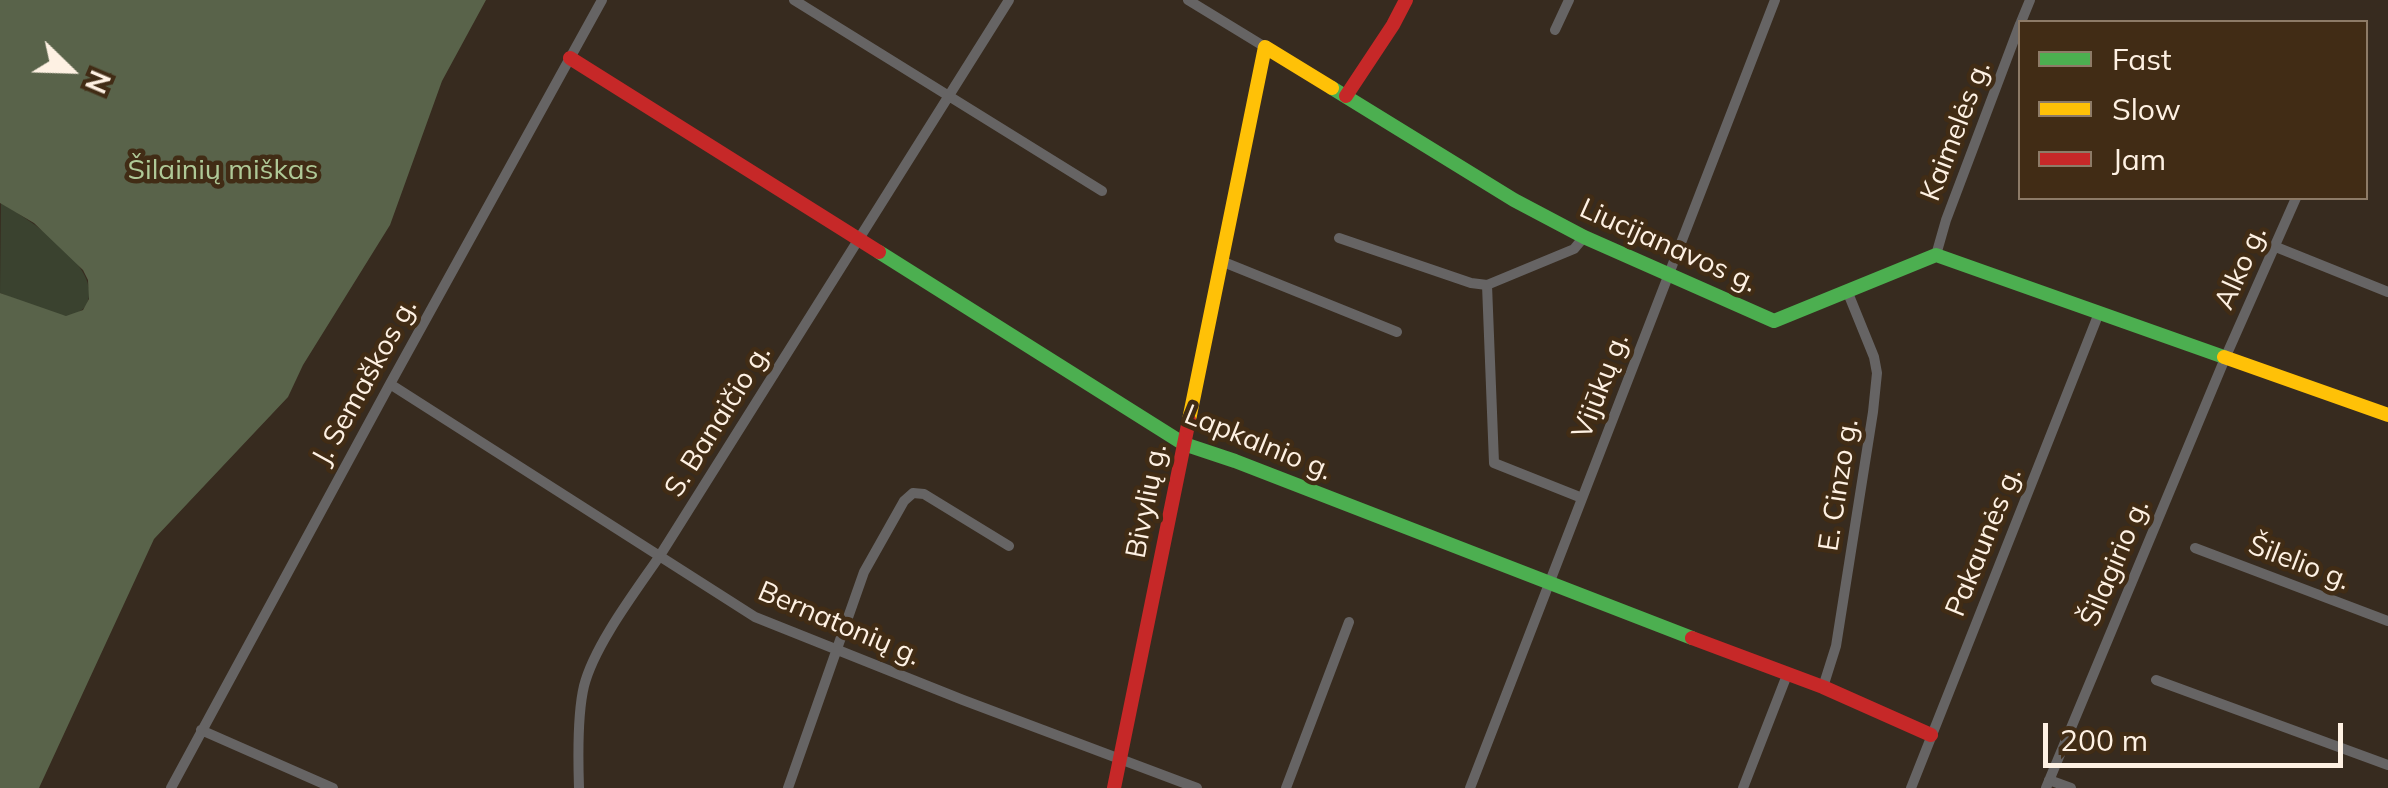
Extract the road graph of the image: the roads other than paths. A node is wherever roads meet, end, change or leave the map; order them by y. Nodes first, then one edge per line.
1 (602, 0) edge
2 (794, 0) edge
3 (1009, 0) edge
4 (1188, 0) edge
5 (1406, 0) edge
6 (1568, 0) edge
7 (1775, 0) edge
8 (1555, 30) dead end
9 (2018, 32) edge
10 (1265, 47) junction
11 (570, 58) junction
12 (949, 96) junction
13 (1346, 96) junction
14 (1102, 191) dead end
15 (2295, 200) edge
16 (1584, 236) junction
17 (858, 238) junction
18 (1340, 238) dead end
19 (2276, 246) junction
20 (1936, 255) junction
21 (1221, 261) junction
22 (1668, 274) junction
23 (1487, 284) junction
24 (2388, 292) edge
25 (1848, 293) junction
26 (2099, 313) junction
27 (1397, 332) dead end
28 (2226, 356) junction
29 (390, 384) junction
30 (2388, 414) edge
31 (1184, 444) junction
32 (1582, 498) junction
33 (1009, 546) dead end
34 (2195, 548) dead end
35 (659, 557) junction
36 (1550, 584) junction
37 (2388, 621) edge
38 (1349, 622) dead end
39 (836, 649) junction
40 (1787, 675) junction
41 (2156, 680) dead end
42 (1823, 687) junction
43 (201, 730) junction
44 (1931, 735) junction
45 (1121, 758) junction
46 (2388, 766) edge
47 (2048, 784) edge
48 (172, 788) edge
49 (333, 788) edge
50 (579, 788) edge
51 (788, 788) edge
52 (1114, 788) edge
53 (1197, 788) edge
54 (1286, 788) edge
55 (1470, 788) edge
56 (1744, 788) edge
57 (1911, 788) edge
58 (2071, 788) edge

1 - 11 street, J. Semaškos g.
2 - 12 street
3 - 12 street, S. Banaičio g.
4 - 10 street, Liucijanavos g.
5 - 13 street
6 - 8 street
7 - 22 street, Vijūkų g.
9 - 20 street, Kaimelės g.
10 - 13 street, Liucijanavos g.
10 - 21 street, Bivylių g.
11 - 17 street, Lapkalnio g.
11 - 29 street, J. Semaškos g.
12 - 14 street
12 - 17 street, S. Banaičio g.
13 - 16 street, Liucijanavos g.
15 - 19 street, Alko g.
16 - 22 street, Liucijanavos g.
16 - 23 street
17 - 31 street, Lapkalnio g.
17 - 35 street, S. Banaičio g.
18 - 23 street
19 - 24 street
19 - 28 street, Alko g.
20 - 25 street, Liucijanavos g.
20 - 26 street
21 - 27 street
21 - 31 street, Bivylių g.
22 - 25 street, Liucijanavos g.
22 - 32 street, Vijūkų g.
23 - 32 street
25 - 42 street, E. Cinzo g.
26 - 28 street
26 - 44 street, Pakaunės g.
28 - 30 street
28 - 47 street, Šilagirio g.
29 - 35 street, Bernatonių g.
29 - 43 street, J. Semaškos g.
31 - 36 street, Lapkalnio g.
31 - 45 street, Bivylių g.
32 - 36 street, Vijūkų g.
33 - 39 street
34 - 37 street, Šilelio g.
35 - 39 street, Bernatonių g.
35 - 50 street, S. Banaičio g.
36 - 40 street, Lapkalnio g.
36 - 55 street, Vijūkų g.
38 - 54 street
39 - 45 street, Bernatonių g.
39 - 51 street
40 - 42 street, Lapkalnio g.
40 - 56 street
41 - 46 street
42 - 44 street, Lapkalnio g.
43 - 48 street, J. Semaškos g.
43 - 49 street
44 - 57 street, Pakaunės g.
45 - 52 street, Bivylių g.
45 - 53 street, Bernatonių g.
47 - 58 street

